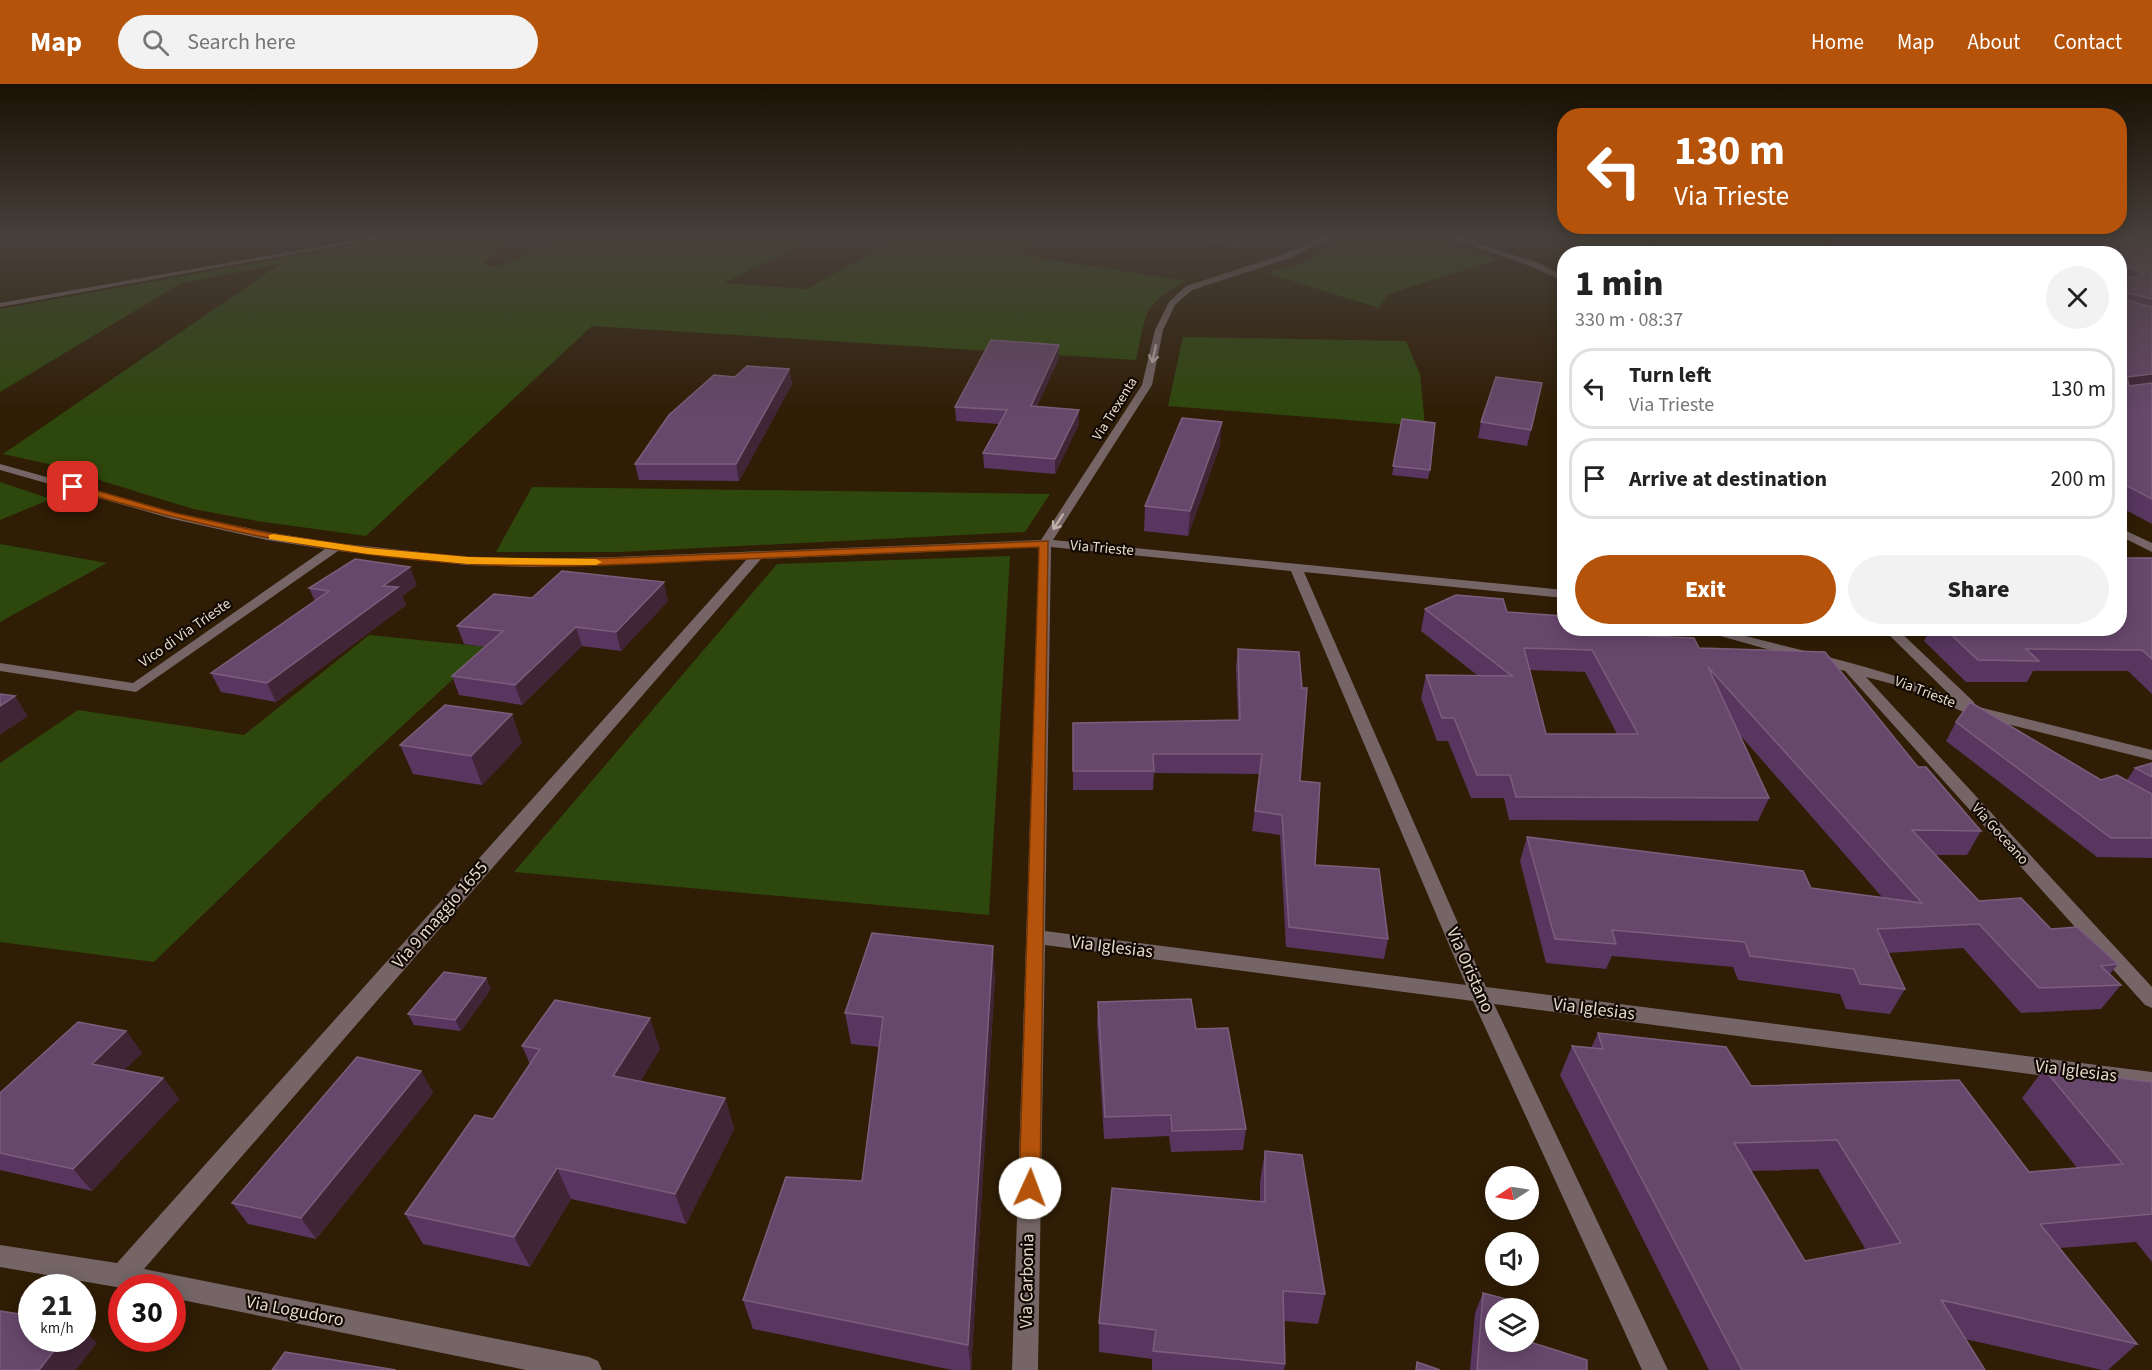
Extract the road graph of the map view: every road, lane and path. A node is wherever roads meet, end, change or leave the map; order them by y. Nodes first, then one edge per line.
1 (40, 297) edge
2 (1179, 297) edge
3 (0, 304) edge
4 (0, 467) edge
5 (2127, 536) edge
6 (1045, 543) junction
7 (336, 547) junction
8 (2152, 548) edge
9 (758, 554) junction
10 (1295, 566) junction
11 (1557, 593) edge
12 (1729, 636) edge
13 (1896, 636) edge
14 (0, 667) edge
15 (1849, 667) junction
16 (1976, 712) junction
17 (2025, 741) edge
18 (2152, 755) edge
19 (1036, 937) junction
20 (1480, 995) junction
21 (2152, 1000) edge
22 (2152, 1081) edge
23 (0, 1256) edge
24 (110, 1274) edge
25 (124, 1274) edge
26 (186, 1289) edge
27 (589, 1370) edge
28 (1025, 1370) edge
29 (1655, 1370) edge

1 - 3 street
2 -> 6 street, Via Trexenta
4 - 7 street, Via Trieste
5 - 8 street
6 - 9 street, Via Trieste
6 - 10 street, Via Trieste
6 - 19 street, Via Carbonia
7 - 9 street, Via Trieste
7 - 14 street, Vico di Via Trieste
9 - 25 street, Via 9 maggio 1655
10 - 11 street, Via Trieste
10 - 20 street, Via Oristano
12 - 15 street, Via Trieste
13 - 16 street
15 - 16 street, Via Trieste
15 - 21 street, Via Goceano
16 - 17 street
16 - 18 street, Via Trieste
19 - 20 street, Via Iglesias
19 - 28 street, Via Carbonia
20 - 22 street, Via Iglesias
20 - 29 street, Via Oristano
23 - 24 street, Via Logudoro
26 - 27 street, Via Logudoro

